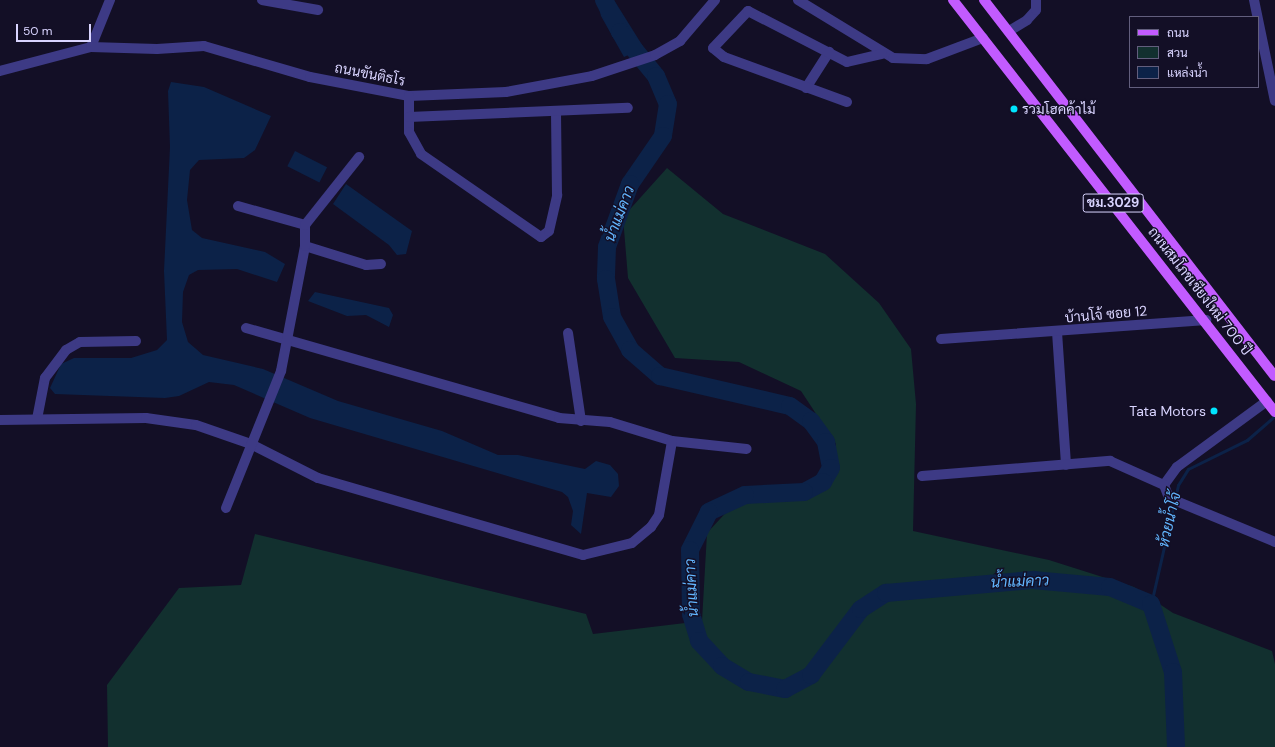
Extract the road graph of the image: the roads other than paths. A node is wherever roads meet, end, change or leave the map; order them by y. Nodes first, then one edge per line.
1 (110, 0) edge
2 (262, 0) edge
3 (715, 0) edge
4 (798, 0) edge
5 (953, 0) edge
6 (984, 0) edge
7 (1036, 0) edge
8 (1254, 0) edge
9 (318, 10) dead end
10 (1008, 31) junction
11 (983, 38) junction
12 (91, 47) junction
13 (1270, 48) edge
14 (829, 52) junction
15 (882, 54) junction
16 (0, 71) edge
17 (806, 88) junction
18 (409, 96) junction
19 (1275, 101) edge
20 (847, 102) dead end
21 (628, 108) dead end
22 (556, 112) junction
23 (409, 117) junction
24 (358, 157) dead end
25 (238, 206) dead end
26 (305, 225) junction
27 (306, 246) junction
28 (381, 264) dead end
29 (1206, 320) junction
30 (246, 328) dead end
31 (1057, 332) junction
32 (568, 333) dead end
33 (941, 339) dead end
34 (290, 340) junction
35 (136, 341) dead end
36 (1275, 376) edge
37 (1271, 407) edge
38 (37, 419) junction
39 (0, 420) edge
40 (581, 421) junction
41 (672, 441) junction
42 (251, 444) junction
43 (747, 449) dead end
44 (1066, 464) junction
45 (922, 476) dead end
46 (1164, 485) junction
47 (226, 508) dead end
48 (1275, 542) edge

1 - 12 street
2 - 9 street
3 - 18 street, ถนนขันติธโร
4 - 15 street
5 - 11 main road, ถนนสมโภชเชียงใหม่ 700 ปี / ชม.3029
6 - 10 main road, ถนนสมโภชเชียงใหม่ 700 ปี / ชม.3029
7 - 10 street
8 - 13 street
10 - 36 main road, ถนนสมโภชเชียงใหม่ 700 ปี / ชม.3029
11 - 15 street
11 - 29 main road, ถนนสมโภชเชียงใหม่ 700 ปี / ชม.3029
12 - 16 street, ถนนขันติธโร
12 - 18 street, ถนนขันติธโร
13 - 19 street
14 - 15 street
14 - 17 street
14 - 17 street
17 - 20 street
18 - 23 street
21 - 22 street
22 - 23 street
22 - 23 street
24 - 26 street
25 - 26 street
26 - 27 street
27 - 28 street
27 - 34 street
29 - 31 street, บ้านโจ้ ซอย 12
29 - 37 main road, ถนนสมโภชเชียงใหม่ 700 ปี / ชม.3029
30 - 34 street
31 - 33 street, บ้านโจ้ ซอย 12
31 - 44 street
32 - 40 street
34 - 40 street
34 - 42 street
35 - 38 street
37 - 46 street
38 - 39 street
38 - 42 street
40 - 41 street
41 - 42 street
41 - 43 street
42 - 47 street
44 - 45 street
44 - 46 street
46 - 48 street

